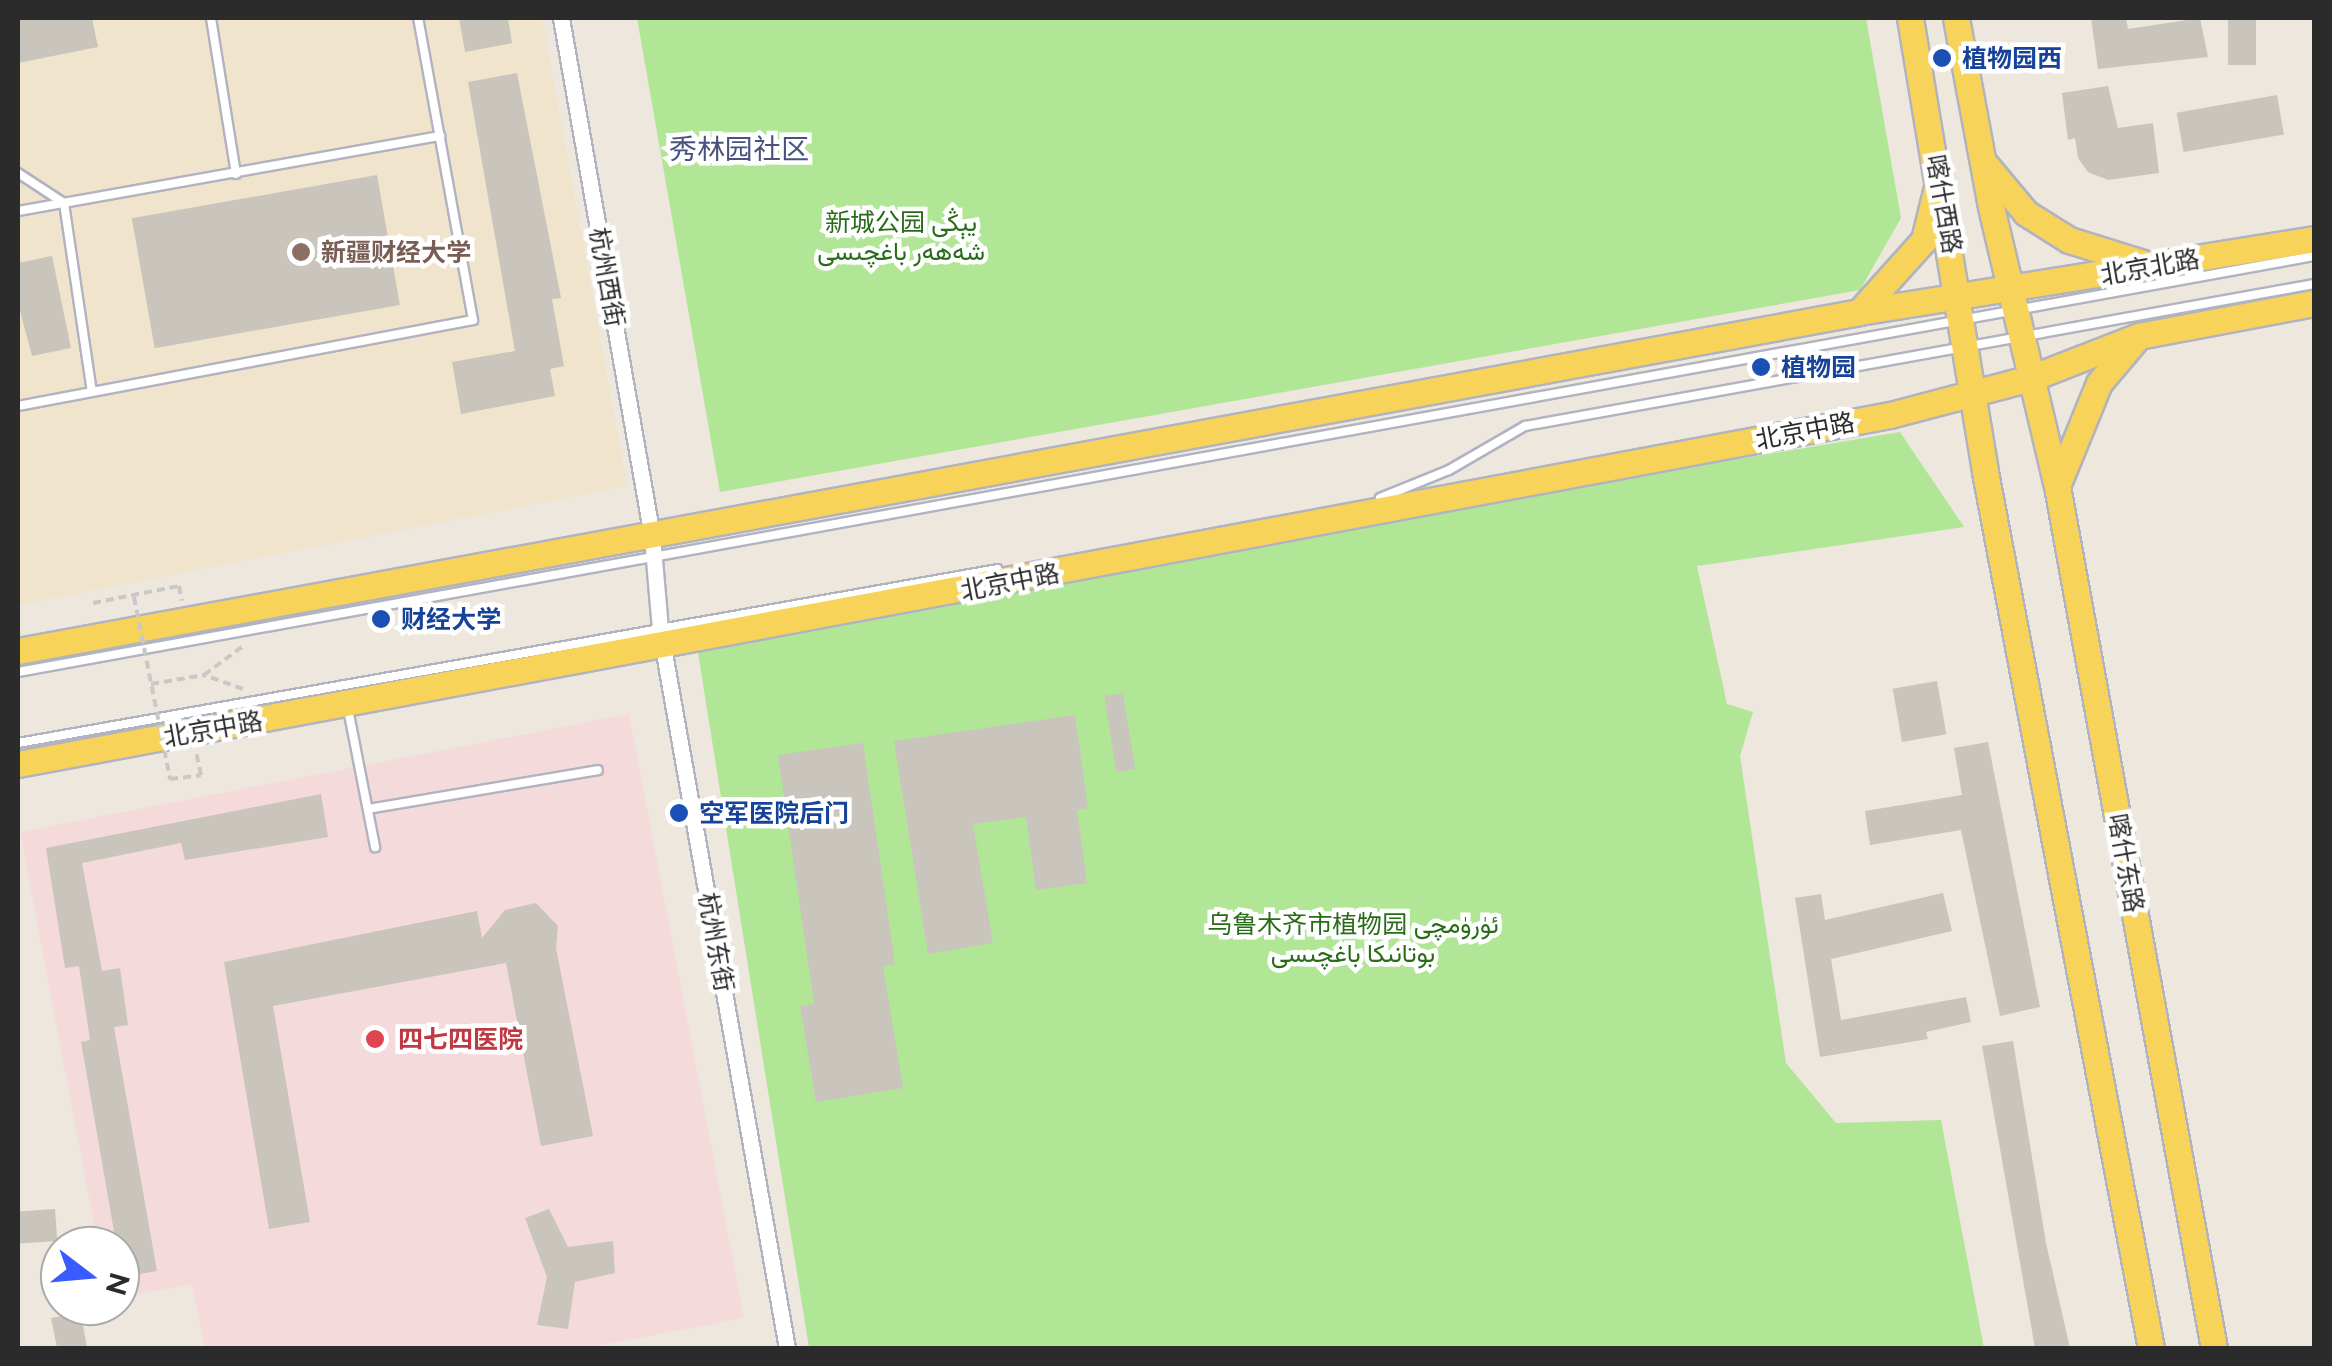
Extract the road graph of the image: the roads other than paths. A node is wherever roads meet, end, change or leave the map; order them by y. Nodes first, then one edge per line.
1 (212, 18) edge
2 (418, 18) edge
3 (562, 18) edge
4 (1910, 18) edge
5 (1956, 18) edge
6 (440, 136) junction
7 (1982, 161) junction
8 (18, 173) edge
9 (236, 174) junction
10 (1939, 178) junction
11 (64, 202) junction
12 (18, 211) edge
13 (2314, 240) edge
14 (2314, 256) edge
15 (2155, 266) junction
16 (2314, 284) edge
17 (1987, 301) junction
18 (2314, 303) edge
19 (1859, 312) junction
20 (2139, 336) junction
21 (2022, 339) junction
22 (1969, 348) junction
23 (2032, 378) junction
24 (1988, 389) junction
25 (92, 392) junction
26 (18, 406) edge
27 (2057, 486) junction
28 (651, 547) junction
29 (662, 639) junction
30 (18, 651) edge
31 (18, 672) edge
32 (348, 705) junction
33 (18, 743) edge
34 (18, 764) edge
35 (598, 770) dead end
36 (368, 809) junction
37 (375, 846) dead end
38 (787, 1348) edge
39 (2151, 1348) edge
40 (2214, 1348) edge

1 - 9 lane
2 - 6 lane
3 - 28 street, 杭州西街
4 - 10 main road, 喀什西路
5 - 7 main road, 喀什西路
6 - 9 lane
6 - 25 lane
7 - 15 main road
7 - 17 main road, 喀什西路
8 - 11 lane
9 - 11 lane
10 - 17 main road, 喀什西路
10 - 19 main road
11 - 12 lane
11 - 25 lane
13 - 15 main road, 北京北路
14 - 17 lane
15 - 17 main road, 北京北路
16 - 21 lane
17 - 19 main road
17 - 21 main road, 喀什西路
17 - 22 main road, 喀什西路
17 - 28 lane
18 - 20 main road
19 - 28 main road
20 - 23 main road
20 - 27 main road
21 - 22 lane
21 - 23 main road, 喀什西路
22 - 24 main road, 喀什西路
22 - 29 lane
23 - 24 main road
23 - 27 main road, 喀什东路
24 - 29 main road, 北京中路
24 - 39 main road
25 - 26 lane
27 - 40 main road, 喀什东路
28 - 29 street, 杭州东街
28 - 30 main road
28 - 31 lane
29 - 32 main road, 北京中路
29 - 33 lane
29 - 38 street, 杭州东街
32 - 34 main road, 北京中路
32 - 36 lane
35 - 36 lane
36 - 37 lane

